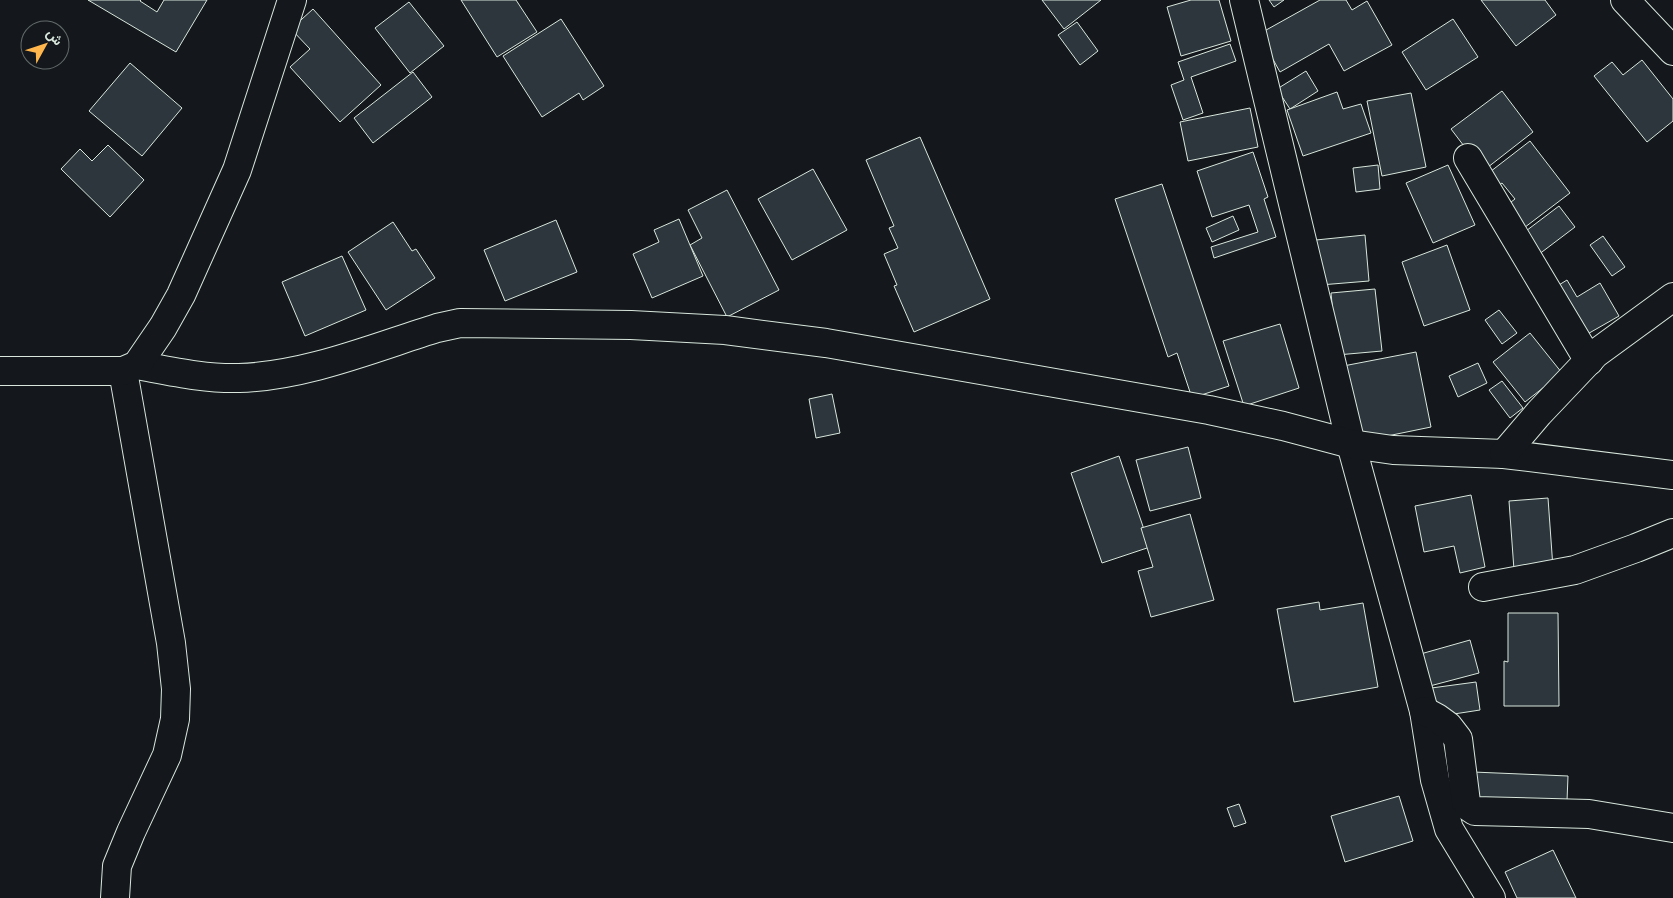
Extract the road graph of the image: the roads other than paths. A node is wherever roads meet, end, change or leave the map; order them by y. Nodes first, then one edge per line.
1 (292, 0) edge
2 (1244, 0) edge
3 (1625, 0) edge
4 (1673, 51) edge
5 (1468, 158) dead end
6 (1673, 297) edge
7 (1589, 361) junction
8 (130, 368) junction
9 (0, 371) edge
10 (1350, 444) junction
11 (1504, 454) junction
12 (1673, 476) edge
13 (1673, 533) edge
14 (1483, 587) dead end
15 (1424, 711) junction
16 (1673, 828) edge
17 (114, 898) edge
18 (1491, 898) edge

1 - 8 street
2 - 10 street
3 - 4 street
5 - 7 street
6 - 7 street
7 - 11 street
8 - 9 street
8 - 10 street
8 - 17 street
10 - 11 street
10 - 15 street
11 - 12 street
13 - 14 street
15 - 16 street
15 - 18 street

